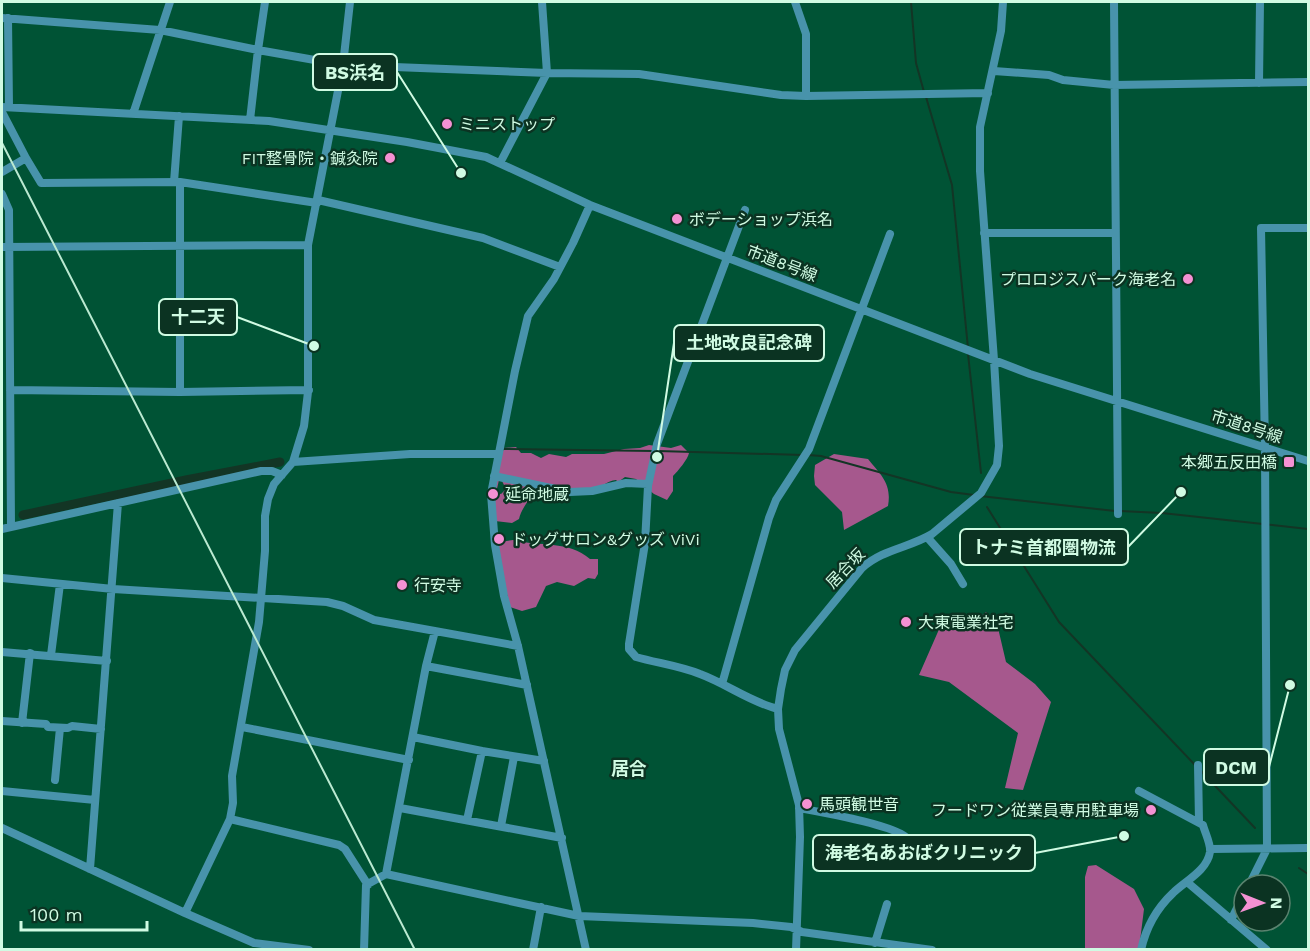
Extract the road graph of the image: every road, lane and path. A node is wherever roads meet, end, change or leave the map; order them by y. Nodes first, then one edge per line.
1 (170, 2) edge
2 (265, 2) edge
3 (351, 2) edge
4 (542, 2) edge
5 (795, 2) edge
6 (1003, 2) edge
7 (1114, 2) edge
8 (1260, 2) edge
9 (5, 18) edge
10 (160, 30) junction
11 (258, 50) junction
12 (344, 65) junction
13 (994, 71) junction
14 (547, 73) junction
15 (1308, 82) edge
16 (1259, 83) junction
17 (1114, 85) junction
18 (988, 93) junction
19 (806, 96) junction
20 (4, 109) edge
21 (133, 114) junction
22 (179, 116) junction
23 (250, 120) junction
24 (330, 130) junction
25 (26, 158) junction
26 (500, 163) junction
27 (2, 172) edge
28 (177, 182) junction
29 (2, 195) edge
30 (318, 201) junction
31 (590, 206) junction
32 (745, 210) dead end
33 (1308, 228) edge
34 (984, 233) junction
35 (1115, 233) junction
36 (891, 234) dead end
37 (181, 245) junction
38 (308, 245) junction
39 (5, 247) edge
40 (728, 259) junction
41 (560, 267) junction
42 (862, 310) junction
43 (994, 360) junction
44 (309, 390) junction
45 (180, 392) junction
46 (7, 396) edge
47 (1116, 400) junction
48 (1265, 448) junction
49 (498, 454) junction
50 (1308, 461) edge
51 (293, 462) junction
52 (282, 475) junction
53 (494, 476) junction
54 (648, 484) junction
55 (118, 503) junction
56 (1118, 511) dead end
57 (5, 528) edge
58 (930, 536) junction
59 (2, 537) edge
60 (2, 578) edge
61 (60, 584) junction
62 (963, 584) dead end
63 (113, 589) junction
64 (261, 598) junction
65 (435, 631) junction
66 (518, 646) junction
67 (2, 652) edge
68 (30, 654) junction
69 (51, 655) junction
70 (107, 661) junction
71 (426, 666) junction
72 (722, 684) junction
73 (527, 686) junction
74 (778, 709) junction
75 (2, 721) edge
76 (22, 723) junction
77 (242, 727) junction
78 (60, 728) junction
79 (101, 729) junction
80 (413, 737) junction
81 (482, 752) junction
82 (514, 757) junction
83 (409, 760) junction
84 (544, 761) junction
85 (1198, 770) dead end
86 (56, 780) dead end
87 (2, 791) edge
88 (1139, 791) dead end
89 (95, 800) junction
90 (400, 808) junction
91 (799, 808) junction
92 (230, 819) junction
93 (467, 820) junction
94 (1199, 822) junction
95 (501, 826) junction
96 (2, 828) edge
97 (562, 838) junction
98 (1308, 848) edge
99 (1210, 849) junction
100 (1267, 849) junction
101 (909, 858) dead end
102 (90, 869) junction
103 (1255, 873) edge
104 (386, 874) junction
105 (1187, 882) junction
106 (368, 885) junction
107 (887, 904) dead end
108 (541, 907) junction
109 (185, 913) junction
110 (579, 916) junction
111 (1231, 920) joint
112 (796, 929) junction
113 (875, 943) junction
114 (253, 946) edge
115 (309, 950) edge
116 (364, 950) edge
117 (533, 950) edge
118 (586, 950) edge
119 (796, 950) edge
120 (932, 950) edge
121 (1141, 950) edge
122 (1267, 950) edge

1 - 10 street
2 - 11 street
3 - 12 street
4 - 14 street
5 - 19 street
6 - 13 street
7 - 17 street
8 - 16 street
9 - 10 street
9 - 20 street
10 - 11 street
10 - 21 street
11 - 12 street
11 - 23 street
12 - 14 street
12 - 24 street
13 - 17 street
13 - 18 street
14 - 19 street
14 - 26 street
15 - 16 street
16 - 17 street
17 - 35 street
18 - 19 street
18 - 34 street
20 - 21 street, 市道8号線
20 - 25 street
21 - 22 street, 市道8号線
22 - 23 street, 市道8号線
22 - 28 street
23 - 24 street, 市道8号線
24 - 26 street, 市道8号線
24 - 30 street
25 - 27 street
25 - 28 street
26 - 31 street, 市道8号線
28 - 30 street
28 - 37 street
29 - 39 street
30 - 38 street
30 - 41 street
31 - 40 street, 市道8号線
31 - 41 street
32 - 40 street
33 - 48 street
34 - 35 street
34 - 43 street
35 - 47 street
36 - 42 street
37 - 38 street
37 - 39 street
37 - 45 street
38 - 44 street
39 - 46 street
40 - 42 street, 市道8号線
40 - 54 street
41 - 49 street
42 - 43 street, 市道8号線
42 - 72 street
43 - 47 street, 市道8号線
43 - 58 street, 居合坂
44 - 45 street
44 - 51 street
45 - 46 street
46 - 57 street
47 - 48 street, 市道8号線
47 - 56 street
48 - 50 street, 市道8号線
48 - 100 street
49 - 51 street
49 - 53 street
51 - 52 street
52 - 55 street
52 - 64 street
53 - 54 street
53 - 66 street
54 - 72 street
55 - 57 street
55 - 63 street
57 - 59 street
58 - 62 street
58 - 74 street, 居合坂
60 - 61 street
61 - 63 street
61 - 69 street
63 - 64 street
63 - 70 street
64 - 65 street
64 - 77 street
65 - 66 street
65 - 71 street
66 - 73 street
67 - 68 street
68 - 69 street
68 - 76 street
69 - 70 street
70 - 79 street
71 - 73 street
71 - 80 street
72 - 74 street
73 - 84 street
74 - 91 street
75 - 76 street
76 - 78 street
77 - 83 street
77 - 92 street
78 - 79 street
78 - 86 street
79 - 89 street
80 - 81 street
80 - 83 street
81 - 82 street
81 - 93 street
82 - 84 street
82 - 95 street
83 - 90 street
84 - 97 street
85 - 94 street
87 - 89 street
88 - 94 street
89 - 102 street
90 - 93 street
90 - 104 street
91 - 101 street
91 - 112 street
92 - 106 street
92 - 109 street
93 - 95 street
94 - 99 street
95 - 97 street
96 - 102 street
97 - 110 street
98 - 100 street
99 - 100 street
99 - 105 street
100 - 103 street
102 - 109 street
104 - 106 street
104 - 108 street
105 - 111 street
105 - 121 street
106 - 116 street
107 - 113 street
108 - 110 street
108 - 117 street
109 - 114 street
110 - 112 street
110 - 118 street
111 - 122 street
112 - 113 street
112 - 119 street
113 - 120 street
114 - 115 street

